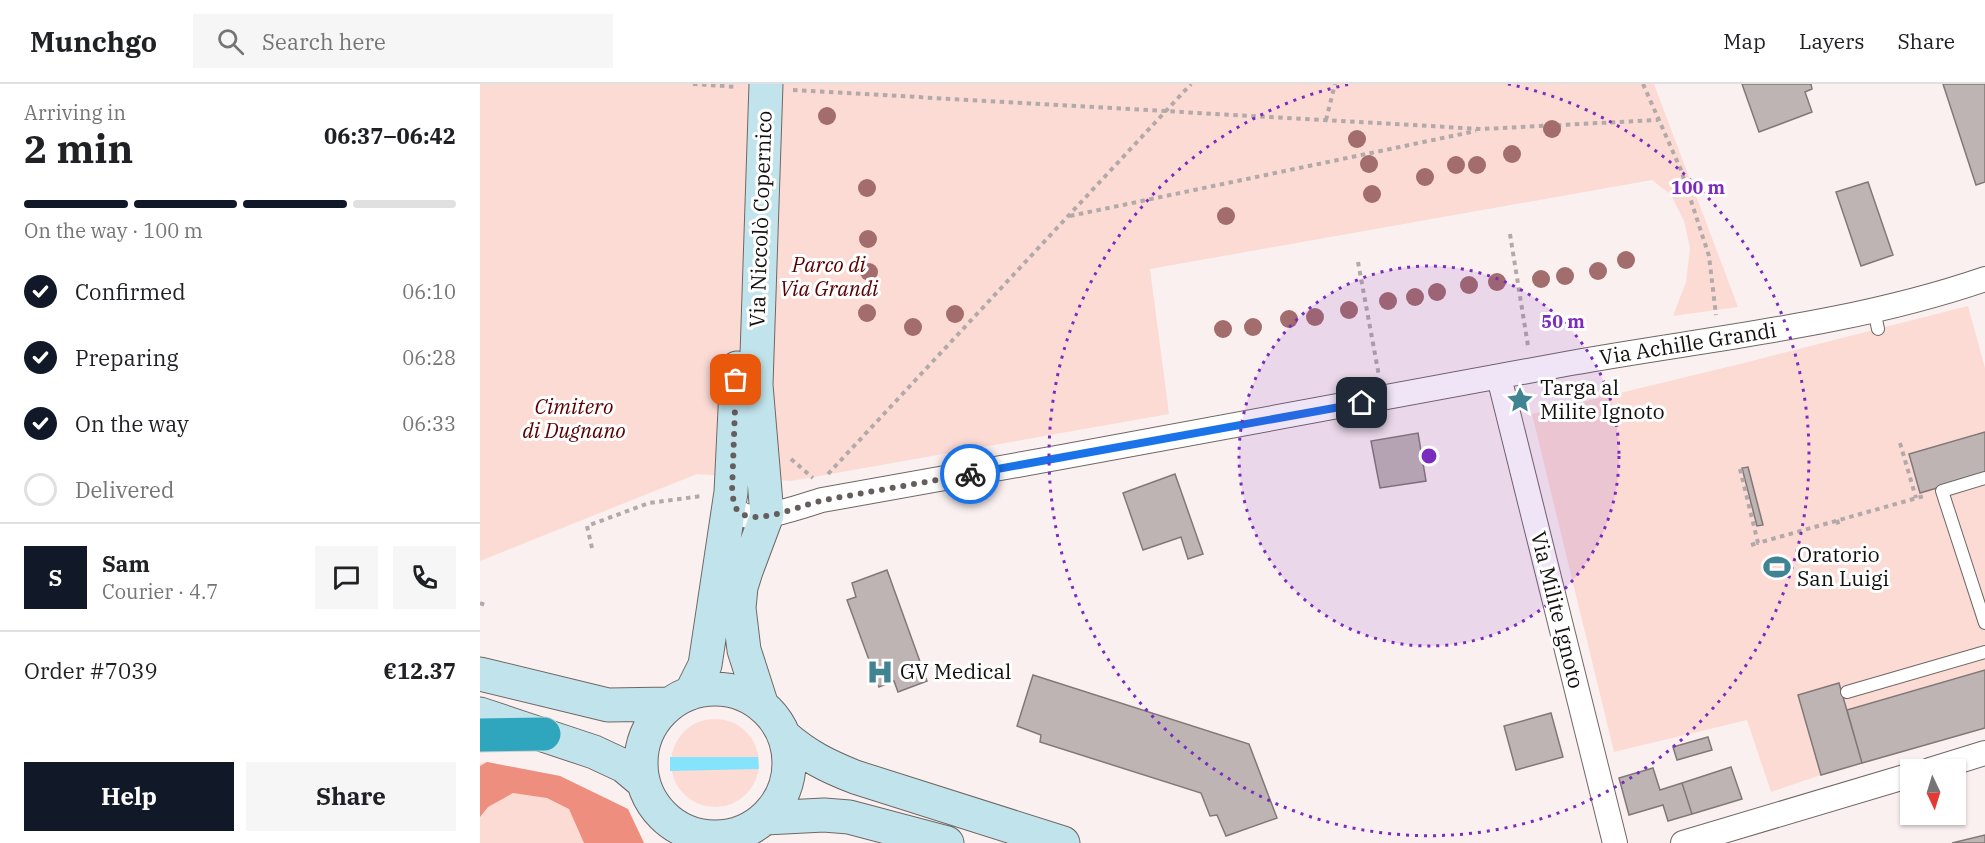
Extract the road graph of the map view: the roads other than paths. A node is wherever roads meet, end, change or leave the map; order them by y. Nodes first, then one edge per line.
1 (757, 86) edge
2 (1985, 279) edge
3 (1499, 377) junction
4 (1985, 478) edge
5 (732, 492) junction
6 (767, 515) junction
7 (1985, 623) edge
8 (1985, 652) edge
9 (480, 674) edge
10 (1847, 692) dead end
11 (680, 699) junction
12 (762, 706) junction
13 (480, 714) edge
14 (544, 734) junction
15 (480, 735) edge
16 (784, 736) junction
17 (1985, 753) edge
18 (1966, 759) edge
19 (1900, 778) edge
20 (643, 782) junction
21 (764, 831) edge
22 (684, 835) edge
23 (947, 843) edge
24 (1063, 843) edge
25 (1615, 843) edge
26 (1683, 843) edge

1 - 5 main road, Via Niccolò Copernico
1 - 6 main road, Via Niccolò Copernico
2 - 3 street, Via Achille Grandi
3 - 6 street, Via Achille Grandi
3 - 25 street, Via Milite Ignoto
4 - 7 lane
5 - 6 street, Via Achille Grandi
5 - 11 main road, Via Niccolò Copernico
6 - 12 main road, Via Niccolò Copernico
8 - 10 lane
9 - 11 main road
11 - 12 main road
11 - 20 main road
12 - 16 main road
13 - 14 main road
14 - 15 highway
14 - 20 main road
16 - 21 main road
16 - 24 main road
17 - 18 street
19 - 26 street
20 - 22 main road
21 - 22 main road
21 - 23 main road

